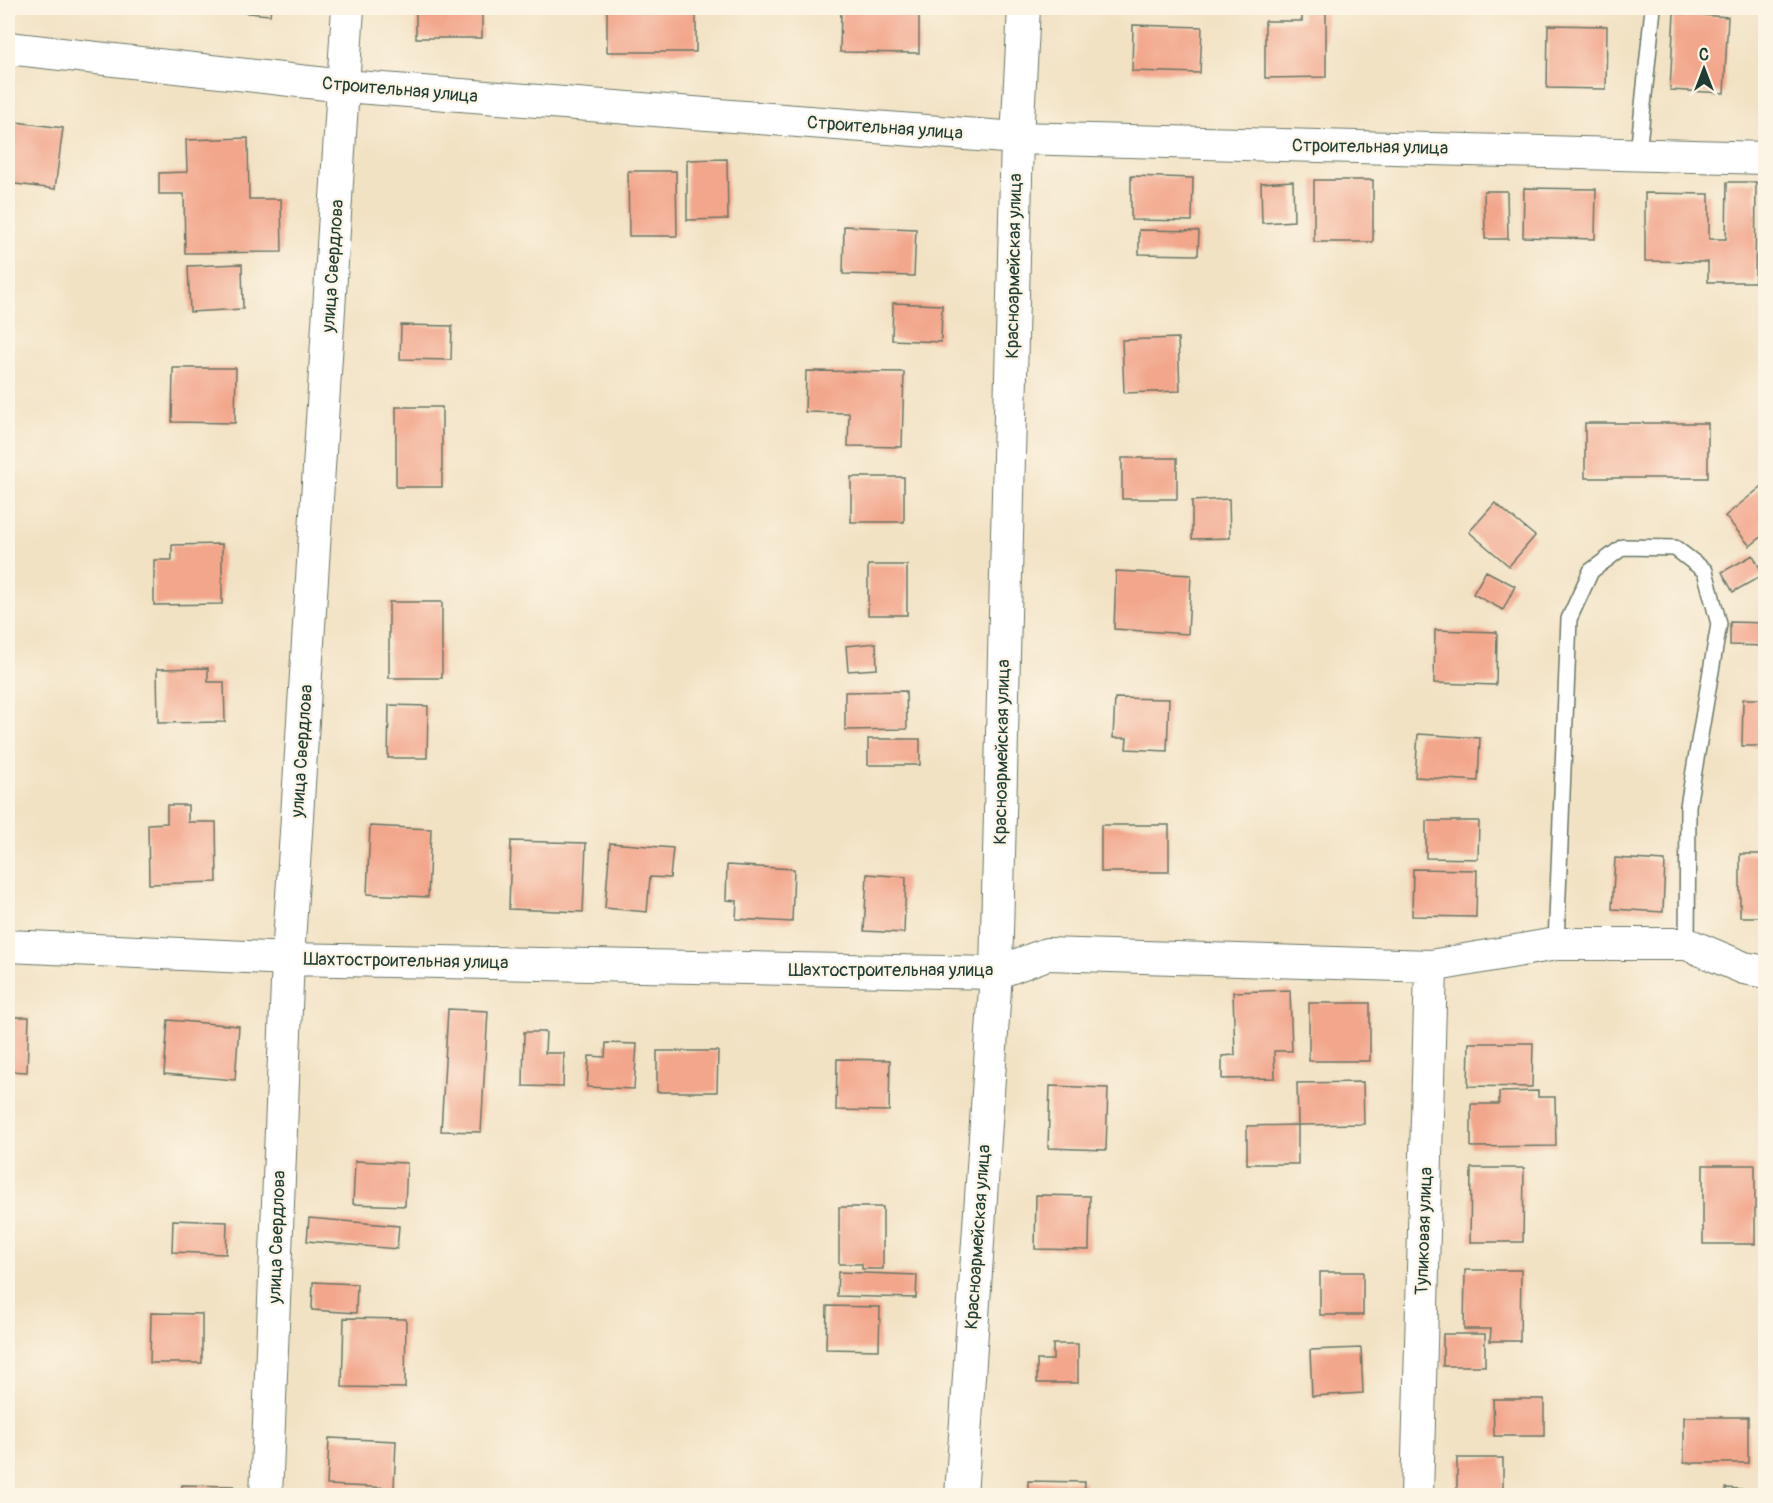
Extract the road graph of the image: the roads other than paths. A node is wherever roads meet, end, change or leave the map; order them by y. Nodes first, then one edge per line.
1 (348, 8) edge
2 (1024, 8) edge
3 (1653, 8) edge
4 (8, 48) edge
5 (344, 86) junction
6 (1017, 138) junction
7 (1638, 154) junction
8 (1766, 158) edge
9 (1556, 944) junction
10 (1688, 944) junction
11 (8, 946) edge
12 (288, 959) junction
13 (1431, 966) junction
14 (1766, 972) edge
15 (996, 973) junction
16 (266, 1496) edge
17 (961, 1496) edge
18 (1417, 1496) edge

1 - 5 street, улица Свердлова
2 - 6 street, Красноармейская улица
3 - 7 lane
4 - 5 street, Строительная улица
5 - 6 street, Строительная улица
5 - 12 street, улица Свердлова
6 - 7 street, Строительная улица
6 - 15 street, Красноармейская улица
7 - 8 street, Строительная улица
9 - 10 street, Шахтостроительная улица
9 - 10 lane
9 - 13 street, Шахтостроительная улица
10 - 14 street, Шахтостроительная улица
11 - 12 street, Шахтостроительная улица
12 - 15 street, Шахтостроительная улица
12 - 16 street, улица Свердлова
13 - 15 street, Шахтостроительная улица
13 - 18 street, Тупиковая улица
15 - 17 street, Красноармейская улица

